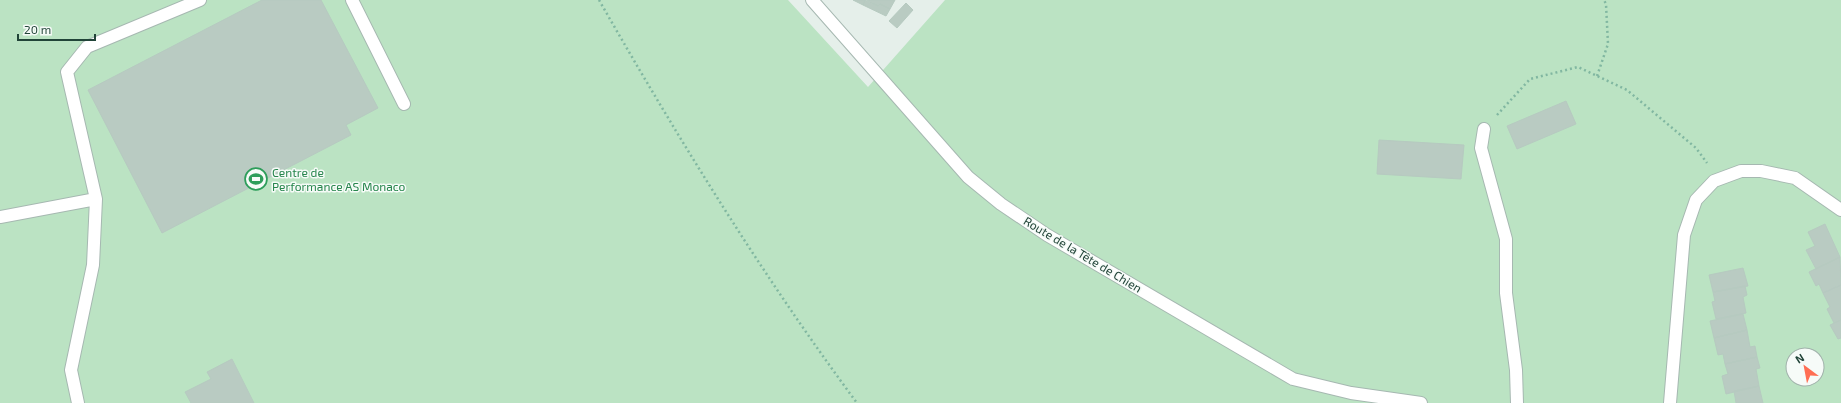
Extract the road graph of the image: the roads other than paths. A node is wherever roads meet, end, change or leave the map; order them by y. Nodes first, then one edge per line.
1 (200, 0) edge
2 (352, 0) edge
3 (812, 0) edge
4 (404, 104) dead end
5 (1484, 129) road end
6 (96, 198) junction
7 (1841, 210) edge
8 (0, 217) edge
9 (78, 403) edge
10 (1421, 403) edge
11 (1517, 403) edge
12 (1670, 403) edge

1 - 6 street
2 - 4 street
3 - 10 street, Route de la Tête de Chien
5 - 11 street
6 - 8 street
6 - 9 street
7 - 12 street

